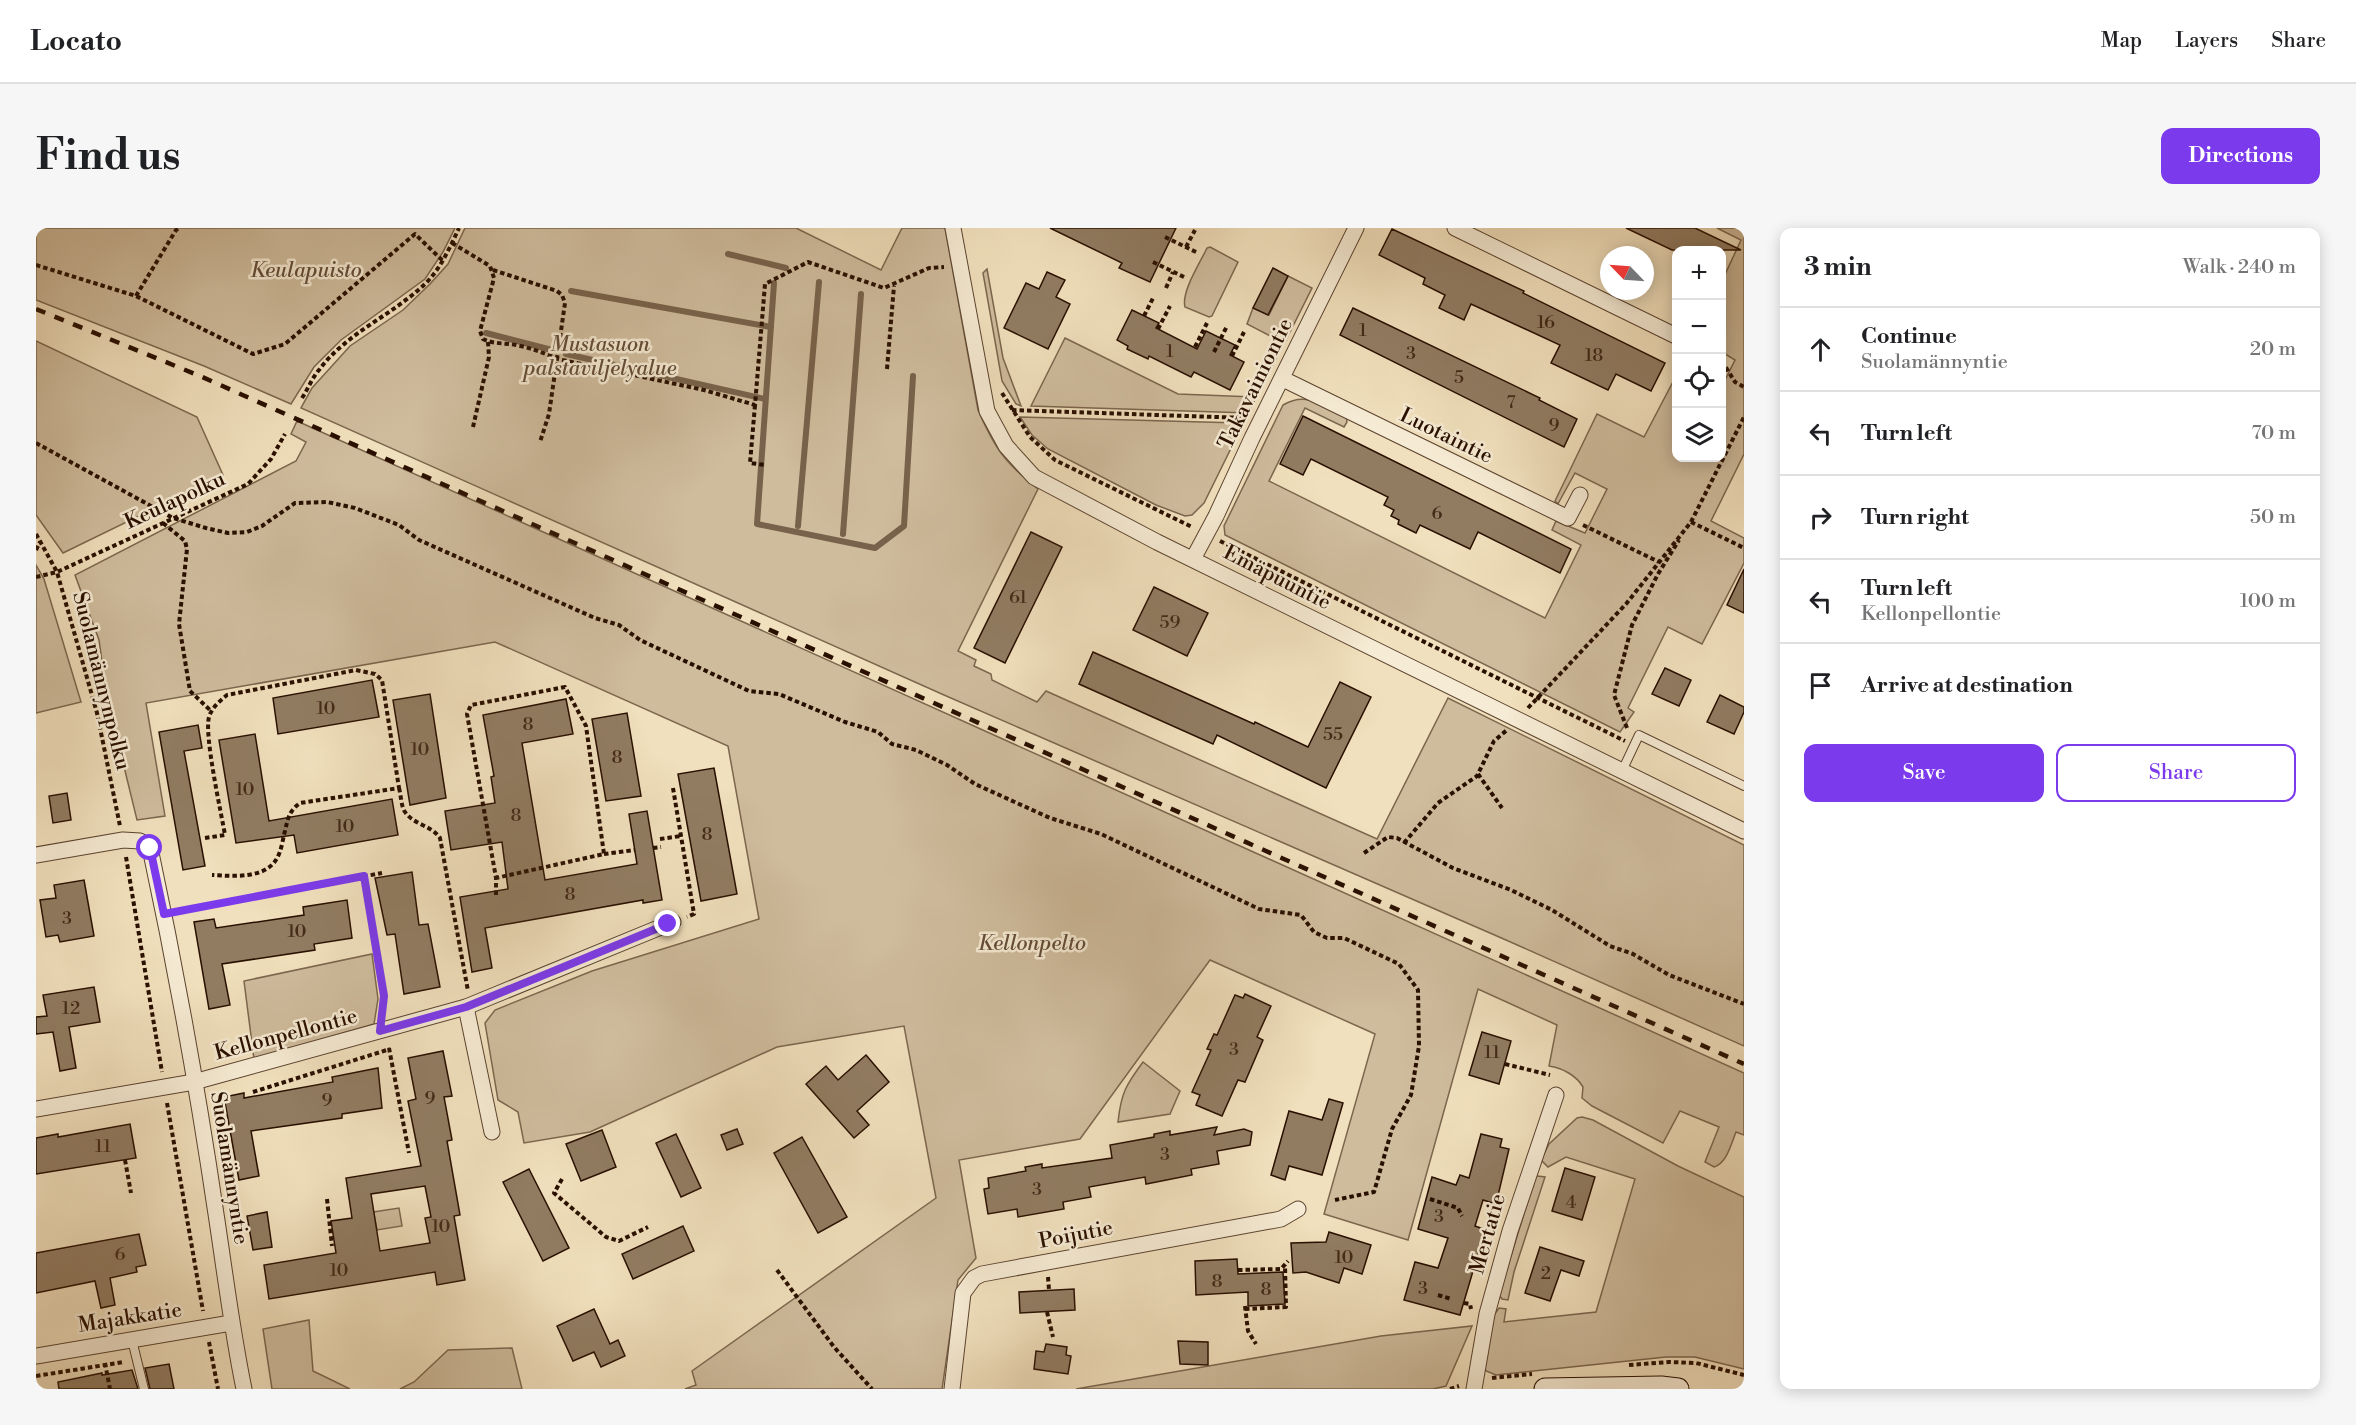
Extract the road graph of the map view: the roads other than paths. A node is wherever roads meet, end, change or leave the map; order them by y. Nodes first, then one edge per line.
1 (953, 228) edge
2 (1356, 228) edge
3 (1455, 228) edge
4 (1672, 334) edge
5 (1283, 379) junction
6 (1580, 495) dead end
7 (1192, 559) junction
8 (1621, 772) junction
9 (1744, 786) edge
10 (1744, 831) edge
11 (36, 855) edge
12 (673, 922) road end
13 (468, 1006) junction
14 (194, 1082) junction
15 (1556, 1095) dead end
16 (36, 1109) edge
17 (492, 1132) dead end
18 (1298, 1209) dead end
19 (231, 1323) junction
20 (132, 1340) junction
21 (36, 1356) edge
22 (144, 1389) edge
23 (244, 1389) edge
24 (952, 1389) edge
25 (1474, 1389) edge
26 (1545, 1389) edge
27 (1678, 1389) edge

1 - 7 street, Emäpuuntie
2 - 5 street, Takavainiontie
3 - 4 street
5 - 6 street, Luotaintie
5 - 7 street, Takavainiontie
7 - 8 street, Emäpuuntie
8 - 9 lane
8 - 10 street, Emäpuuntie
11 - 14 street, Suolamännyntie
12 - 13 street, Kellonpellontie
13 - 14 street, Kellonpellontie
13 - 17 street
14 - 16 street, Kellonpellontie
14 - 19 street, Suolamännyntie
15 - 25 street, Mertatie
18 - 24 street, Poijutie
19 - 20 street, Majakkatie
19 - 23 street, Suolamännyntie
20 - 21 street, Majakkatie
20 - 22 lane
26 - 27 main road

